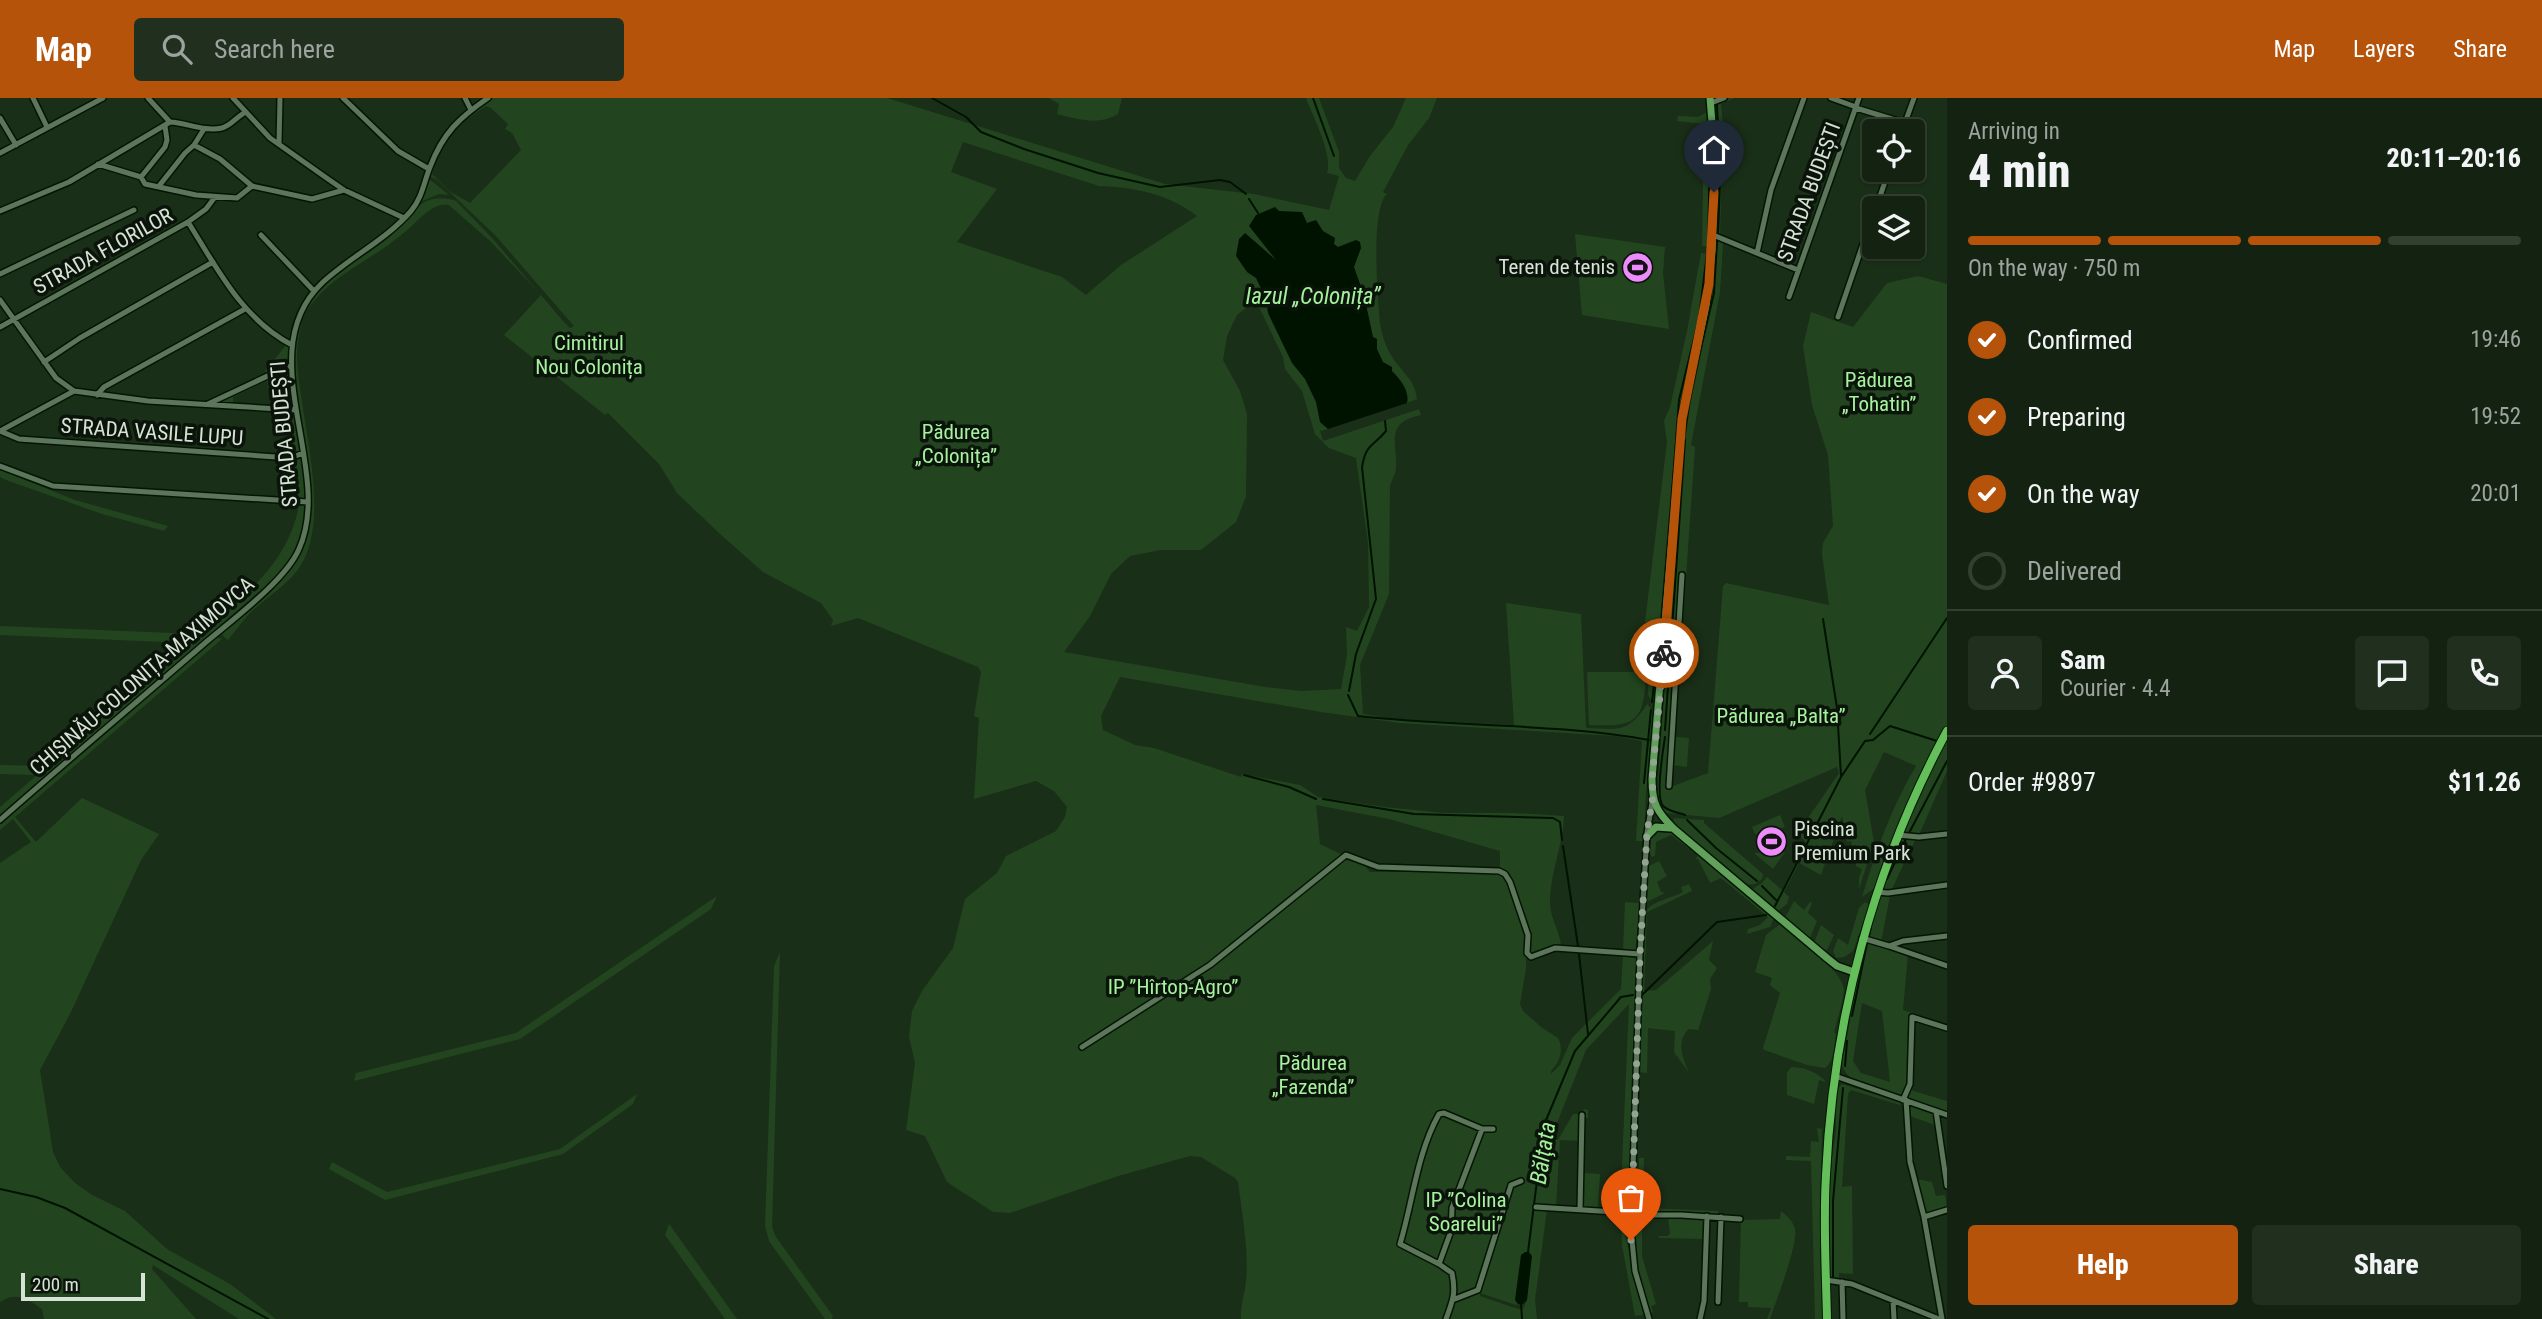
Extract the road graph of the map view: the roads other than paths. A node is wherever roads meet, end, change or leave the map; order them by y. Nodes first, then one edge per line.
1 (33, 98) edge
2 (103, 98) edge
3 (148, 98) edge
4 (233, 98) edge
5 (280, 98) edge
6 (343, 98) edge
7 (465, 98) edge
8 (488, 98) edge
9 (1724, 98) edge
10 (1804, 98) edge
11 (1831, 98) edge
12 (1859, 98) edge
13 (1914, 98) edge
14 (1710, 101) edge
15 (1856, 108) junction
16 (471, 110) junction
17 (246, 113) junction
18 (0, 118) edge
19 (1892, 119) edge
20 (1906, 119) edge
21 (167, 124) junction
22 (47, 127) junction
23 (204, 129) junction
24 (279, 143) junction
25 (16, 145) junction
26 (194, 145) junction
27 (0, 153) edge
28 (98, 164) junction
29 (429, 169) junction
30 (141, 177) junction
31 (159, 186) junction
32 (252, 186) junction
33 (345, 190) junction
34 (215, 197) junction
35 (135, 210) dead end
36 (0, 211) edge
37 (404, 218) junction
38 (188, 222) junction
39 (261, 235) dead end
40 (1713, 235) junction
41 (1862, 248) edge
42 (1757, 253) junction
43 (214, 262) junction
44 (1798, 270) junction
45 (0, 274) edge
46 (314, 291) junction
47 (1789, 297) dead end
48 (0, 300) edge
49 (245, 309) junction
50 (1838, 317) dead end
51 (12, 320) junction
52 (0, 327) edge
53 (292, 345) junction
54 (44, 362) junction
55 (291, 365) junction
56 (74, 391) junction
57 (97, 395) junction
58 (208, 404) junction
59 (296, 410) junction
60 (0, 431) edge
61 (303, 453) junction
62 (0, 466) edge
63 (308, 502) junction
64 (299, 550) joint
65 (1682, 575) dead end
66 (1947, 731) edge
67 (1669, 786) dead end
68 (1653, 796) junction
69 (0, 820) edge
70 (1674, 829) junction
71 (1947, 834) edge
72 (1898, 835) junction
73 (1647, 836) junction
74 (1947, 885) edge
75 (1877, 892) junction
76 (1947, 936) edge
77 (1863, 939) junction
78 (1889, 946) junction
79 (1640, 954) junction
80 (1947, 966) edge
81 (1854, 972) junction
82 (1947, 1028) edge
83 (1082, 1047) dead end
84 (1835, 1076) junction
85 (1904, 1100) junction
86 (1936, 1111) junction
87 (1583, 1115) dead end
88 (1947, 1115) edge
89 (1482, 1129) junction
90 (1493, 1129) dead end
91 (1521, 1181) dead end
92 (1947, 1186) edge
93 (1536, 1207) dead end
94 (1580, 1210) junction
95 (1947, 1210) edge
96 (1631, 1214) junction
97 (1707, 1216) junction
98 (1721, 1217) junction
99 (1924, 1217) junction
100 (1740, 1219) dead end
101 (1439, 1264) junction
102 (1826, 1280) junction
103 (1843, 1282) junction
104 (1455, 1299) junction
105 (1893, 1301) junction
106 (1718, 1302) dead end
107 (1446, 1319) edge
108 (1649, 1319) edge
109 (1700, 1319) edge
110 (1827, 1319) edge
111 (1843, 1319) edge
112 (1894, 1319) edge
113 (1940, 1319) edge

1 - 22 street
2 - 22 street
3 - 21 street
4 - 17 street
5 - 24 street
6 - 29 street
7 - 16 street
8 - 16 street, STRADA BUDEȘTI
9 - 14 street
10 - 42 street
11 - 15 street
12 - 15 street, STRADA BUDEȘTI
13 - 20 street
14 - 40 main road
15 - 19 street
15 - 44 street, STRADA BUDEȘTI
16 - 29 street, STRADA BUDEȘTI
17 - 23 street
17 - 24 street
18 - 25 street
21 - 23 street
21 - 28 street
21 - 30 street
22 - 25 street
23 - 26 street
24 - 33 street
25 - 27 street
26 - 31 street
26 - 32 street
28 - 30 street
28 - 36 street
29 - 37 street, STRADA BUDEȘTI
30 - 31 street
31 - 34 street
32 - 33 street
32 - 34 street
33 - 37 street
34 - 38 street, STRADA FLORILOR
35 - 45 street
37 - 46 street, STRADA BUDEȘTI
38 - 43 street
38 - 51 street, STRADA FLORILOR
39 - 46 street
40 - 42 street
40 - 68 main road
41 - 50 street
42 - 44 street
43 - 49 street
43 - 54 street
44 - 47 street, STRADA BUDEȘTI
46 - 53 street, STRADA BUDEȘTI
48 - 51 street
49 - 53 street
49 - 57 street
51 - 52 street, STRADA FLORILOR
51 - 54 street
53 - 55 street, STRADA BUDEȘTI
54 - 56 street
55 - 58 street
55 - 59 street, STRADA BUDEȘTI
56 - 57 street
56 - 60 street, STRADA VASILE LUPU
57 - 58 street
58 - 59 street
59 - 61 street, STRADA BUDEȘTI
60 - 61 street, STRADA VASILE LUPU
61 - 63 street, STRADA BUDEȘTI
62 - 63 street
63 - 64 street, STRADA BUDEȘTI
64 - 69 street, CHIȘINĂU-COLONIȚA-MAXIMOVCA
65 - 67 street
66 - 72 highway
68 - 70 main road
68 - 73 street
70 - 73 main road
70 - 81 main road
71 - 72 street
72 - 75 highway
73 - 79 street
74 - 75 street
75 - 77 highway
76 - 78 street
77 - 78 street
77 - 81 highway
78 - 80 street
79 - 83 street
79 - 96 street
81 - 84 highway
82 - 85 street
84 - 85 street
84 - 102 highway
85 - 86 street
85 - 99 street
86 - 88 street
86 - 92 street
87 - 94 street
89 - 90 street
89 - 101 street
89 - 101 street
91 - 104 street
93 - 94 street
94 - 96 street
95 - 99 street
96 - 97 street
96 - 108 street
97 - 98 street
97 - 109 street
98 - 100 street
98 - 106 street
99 - 113 street
101 - 104 street
102 - 103 street
102 - 110 highway
103 - 105 street
103 - 111 street
104 - 107 street
105 - 112 street
105 - 113 street

